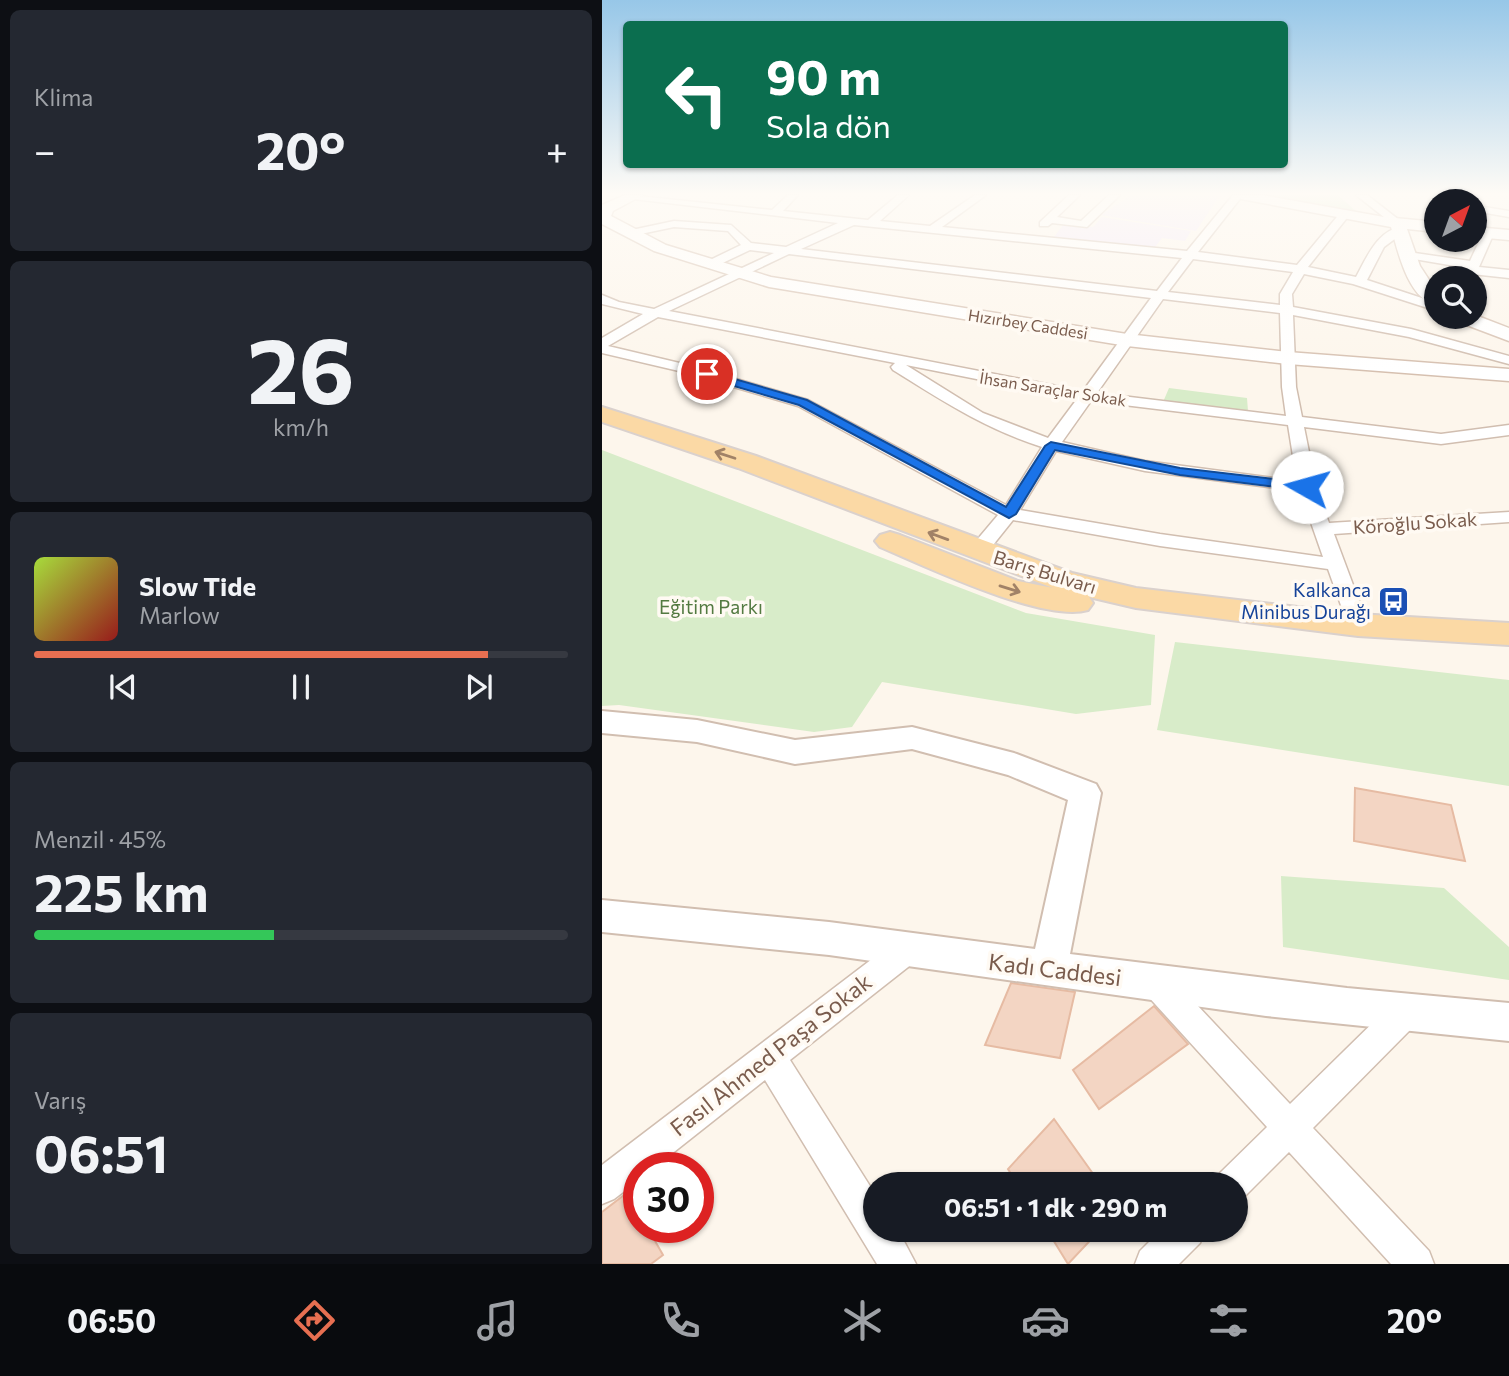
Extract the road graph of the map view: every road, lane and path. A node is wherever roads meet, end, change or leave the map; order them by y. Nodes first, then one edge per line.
1 (679, 254) edge
2 (732, 254) edge
3 (782, 254) edge
4 (823, 254) edge
5 (1180, 254) edge
6 (1313, 254) edge
7 (1374, 254) edge
8 (1190, 255) junction
9 (1408, 255) joint
10 (712, 264) junction
11 (1452, 266) edge
12 (1300, 270) junction
13 (1487, 272) edge
14 (741, 273) junction
15 (1509, 274) edge
16 (1359, 284) junction
17 (1424, 288) edge
18 (1159, 296) junction
19 (602, 299) edge
20 (1424, 302) edge
21 (1286, 310) junction
22 (657, 313) junction
23 (1487, 326) edge
24 (1509, 334) edge
25 (1127, 340) junction
26 (602, 344) edge
27 (602, 349) edge
28 (883, 358) junction
29 (1288, 358) junction
30 (1509, 360) edge
31 (1509, 375) edge
32 (1086, 396) junction
33 (602, 414) edge
34 (1295, 422) junction
35 (1509, 430) edge
36 (602, 435) edge
37 (1051, 446) junction
38 (1307, 487) junction
39 (1009, 514) junction
40 (1509, 517) edge
41 (1321, 528) junction
42 (978, 551) junction
43 (1333, 564) junction
44 (1358, 625) junction
45 (1509, 634) edge
46 (1509, 656) edge
47 (602, 722) edge
48 (602, 916) edge
49 (907, 950) junction
50 (1049, 970) junction
51 (1156, 983) junction
52 (1404, 1014) junction
53 (1509, 1022) edge
54 (769, 1056) junction
55 (1289, 1128) junction
56 (1245, 1172) edge
57 (602, 1187) edge
58 (863, 1208) edge
59 (884, 1242) edge
60 (1175, 1242) edge
61 (898, 1264) edge
62 (1153, 1264) edge
63 (1416, 1264) edge

1 - 10 main road, Hızırbey Caddesi
2 - 10 street
3 - 14 street
4 - 18 street
5 - 8 street
6 - 12 street
7 - 16 street
8 - 12 street
8 - 18 street
9 - 11 street
9 - 17 main road
10 - 14 main road, Hızırbey Caddesi
12 - 16 street
12 - 21 street
13 - 15 street
14 - 22 street
14 - 25 main road, Hızırbey Caddesi
16 - 20 street
18 - 21 street
18 - 25 street
19 - 22 street, İhsan Saraçlar Sokak
21 - 29 street
21 - 30 street
22 - 26 street
22 - 28 street, İhsan Saraçlar Sokak
23 - 24 main road
25 - 29 main road, Hızırbey Caddesi
25 - 32 street
27 - 39 street
28 - 32 street, İhsan Saraçlar Sokak
28 - 37 street
29 - 31 main road, Hızırbey Caddesi
29 - 34 street
32 - 34 street, İhsan Saraçlar Sokak
32 - 37 street
42 -> 33 main road, Barış Bulvarı
34 - 35 street, İhsan Saraçlar Sokak
34 - 38 street
36 -> 46 main road, Barış Bulvarı
37 - 38 street
37 - 39 street
38 - 41 street
39 - 42 street
39 - 43 street
40 - 41 street, Köroğlu Sokak
41 - 43 street
42 - 44 main road, Barış Bulvarı
43 - 44 street
44 - 45 main road, Barış Bulvarı
47 - 50 street
48 - 49 street, Kadı Caddesi
49 - 50 street, Kadı Caddesi
49 - 54 street, Fasıl Ahmed Paşa Sokak
50 - 51 street, Kadı Caddesi
51 - 52 street, Kadı Caddesi
51 - 55 street
52 - 53 street, Kadı Caddesi
52 - 55 street
54 - 57 street, Fasıl Ahmed Paşa Sokak
54 - 58 street
55 - 56 street
55 - 63 street
59 - 61 street
60 - 62 street

